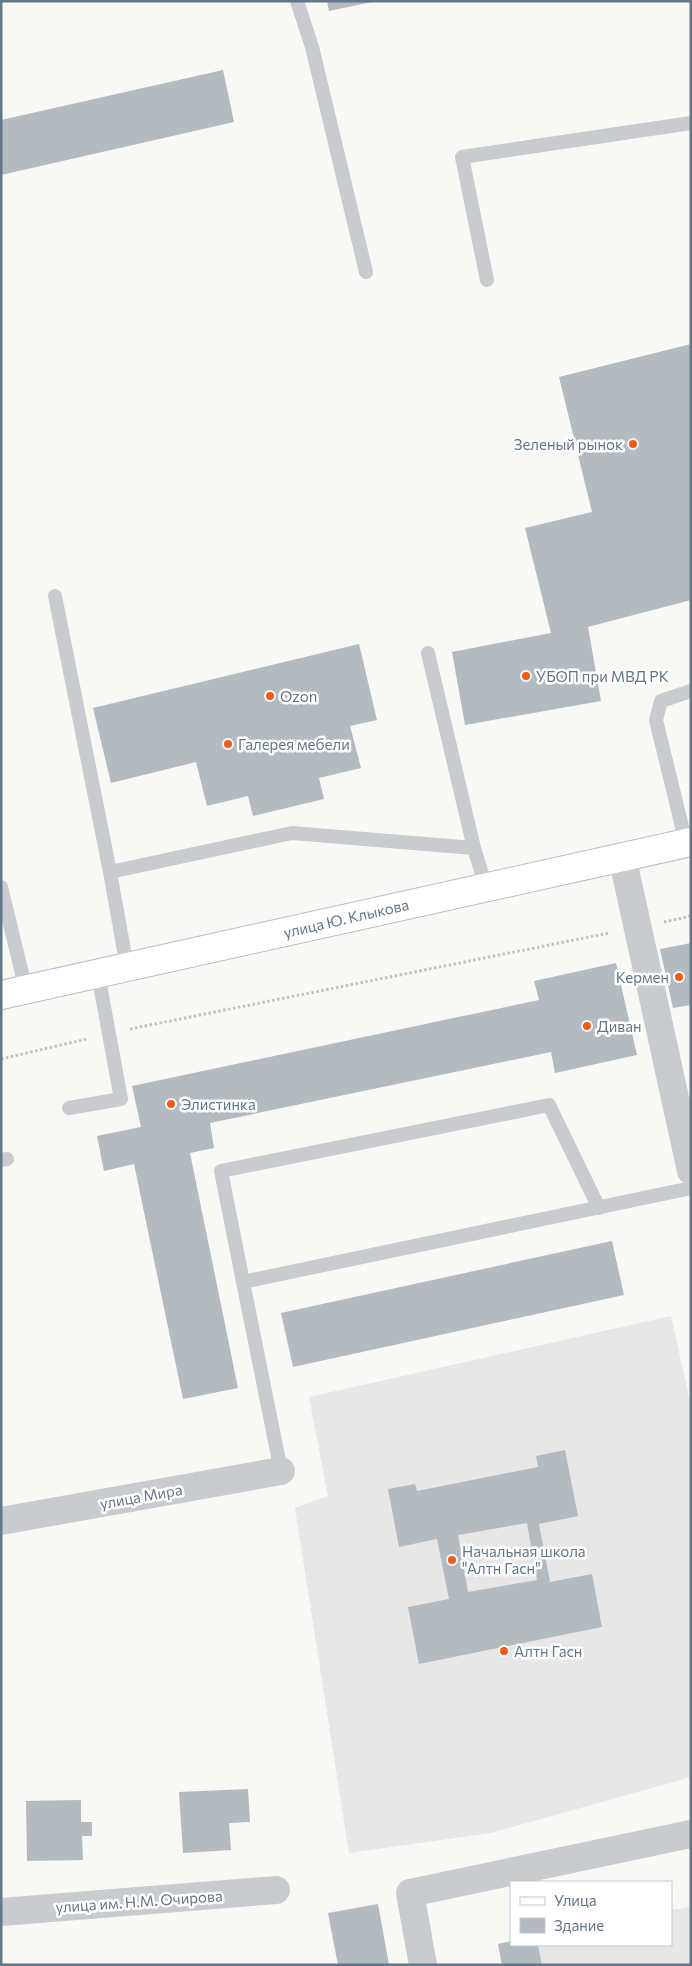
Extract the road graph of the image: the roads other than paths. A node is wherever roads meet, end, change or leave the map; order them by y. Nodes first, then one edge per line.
1 (297, 1) edge
2 (691, 123) edge
3 (366, 272) dead end
4 (488, 280) dead end
5 (55, 596) dead end
6 (428, 652) dead end
7 (691, 691) edge
8 (688, 842) edge
9 (474, 848) junction
10 (622, 856) junction
11 (110, 872) junction
12 (1, 887) edge
13 (486, 887) junction
14 (127, 967) junction
15 (98, 974) junction
16 (14, 992) edge
17 (69, 1108) dead end
18 (685, 1117) edge
19 (691, 1171) edge
20 (691, 1188) edge
21 (599, 1208) junction
22 (243, 1282) junction
23 (281, 1471) joint
24 (1, 1521) edge
25 (691, 1834) edge
26 (276, 1890) dead end
27 (1, 1912) edge
28 (423, 1965) edge

1 - 3 lane
2 - 4 lane
5 - 11 lane
6 - 9 lane
7 - 8 lane
8 - 10 main road, улица Ю. Клыкова
9 - 11 lane
9 - 13 lane
10 - 13 main road, улица Ю. Клыкова
10 - 18 street
11 - 14 lane
12 - 16 lane
13 - 14 main road, улица Ю. Клыкова
14 - 15 main road, улица Ю. Клыкова
15 - 16 main road, улица Ю. Клыкова
15 - 17 lane
18 - 19 street
20 - 21 lane
21 - 22 lane
21 - 22 lane
22 - 23 lane
23 - 24 street, улица Мира
25 - 28 street
26 - 27 street, улица им. Н.М. Очирова

